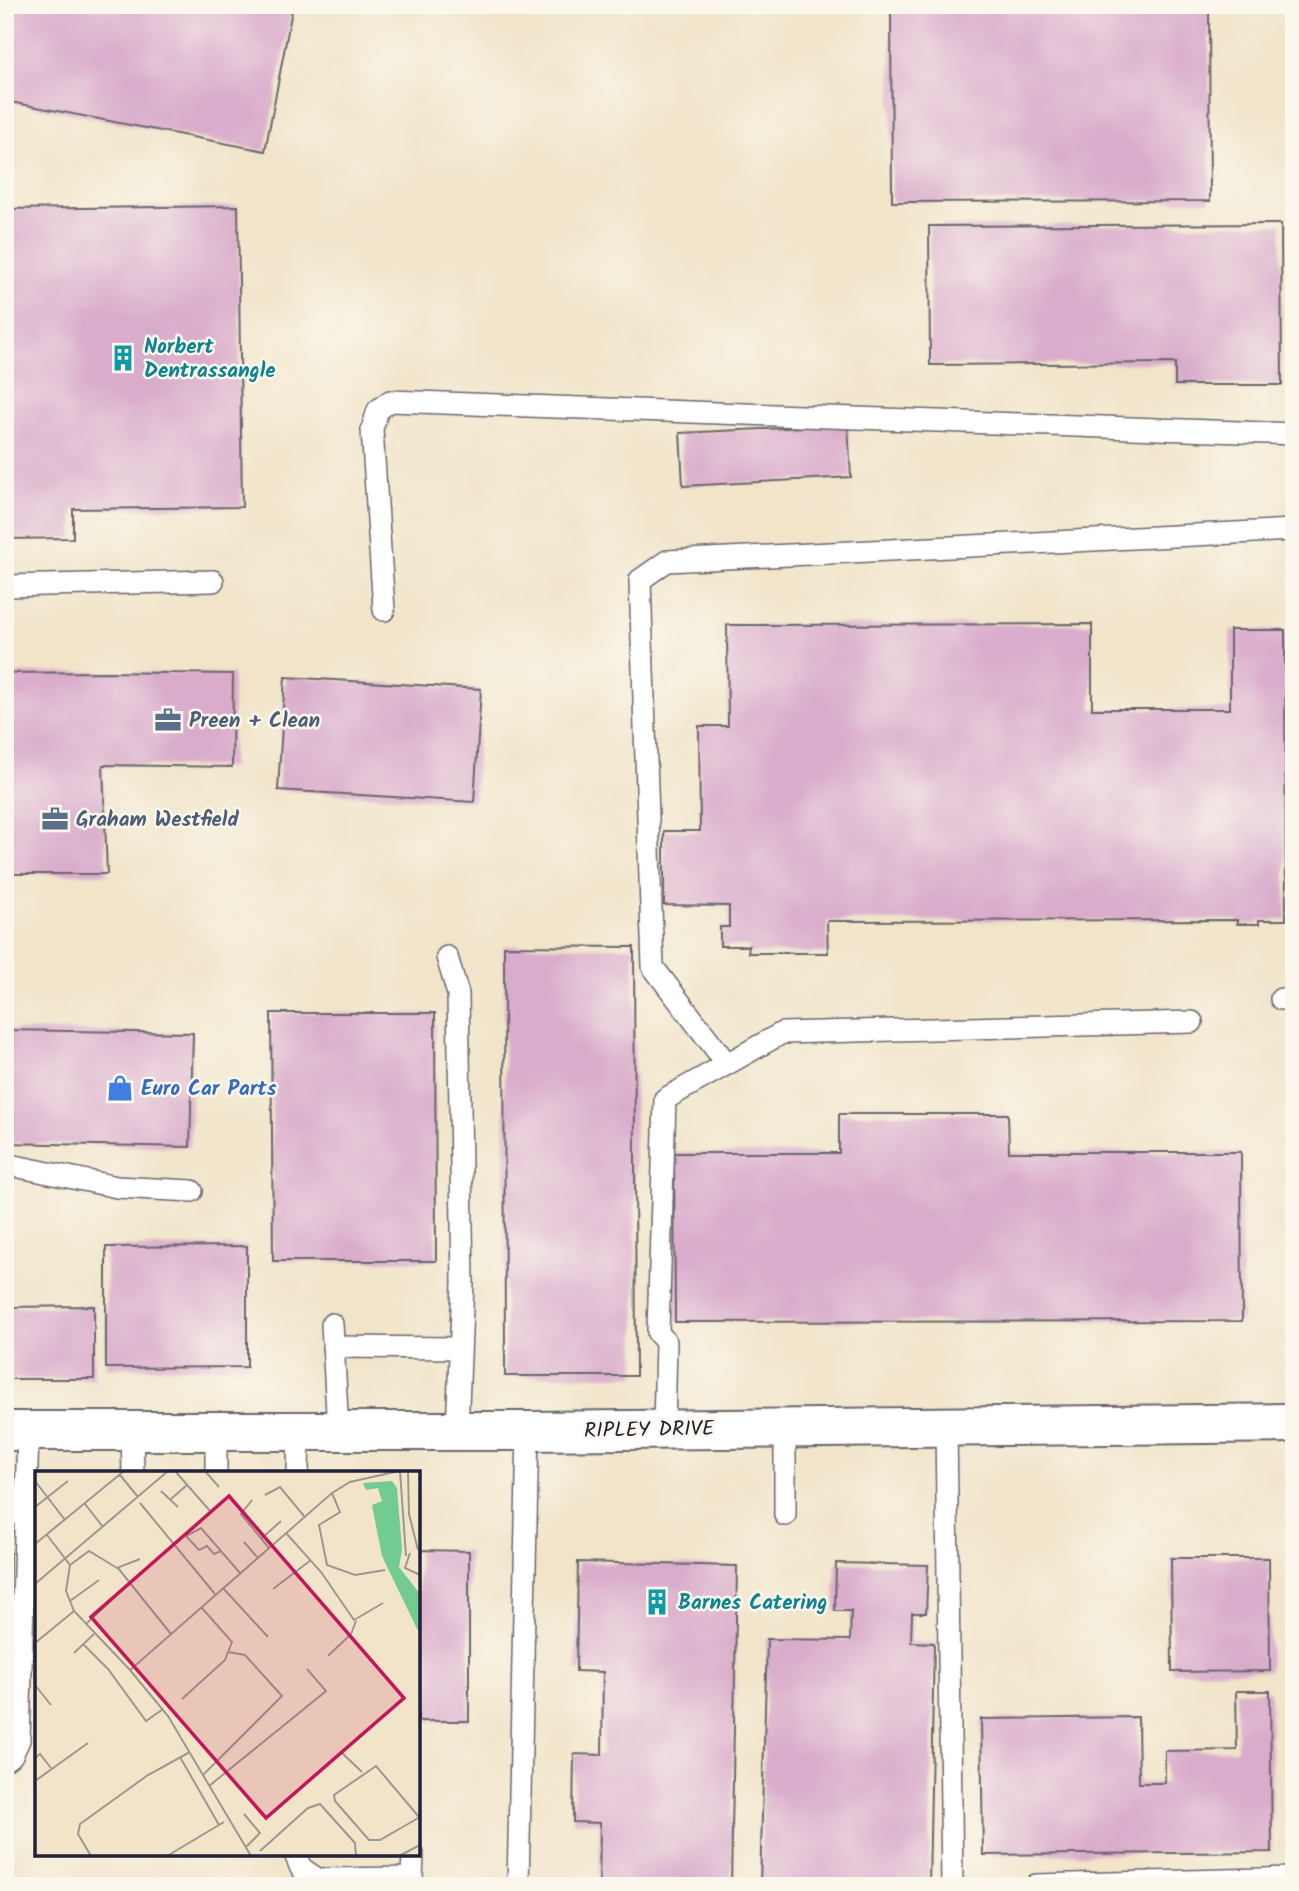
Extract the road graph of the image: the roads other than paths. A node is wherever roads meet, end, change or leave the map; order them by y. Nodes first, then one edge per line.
1 (1294, 434) edge
2 (1294, 530) edge
3 (212, 581) dead end
4 (5, 586) edge
5 (384, 610) dead end
6 (447, 957) dead end
7 (1192, 1022) dead end
8 (727, 1063) junction
9 (5, 1164) edge
10 (192, 1191) dead end
11 (332, 1324) dead end
12 (334, 1347) junction
13 (460, 1348) junction
14 (1294, 1423) edge
15 (946, 1424) junction
16 (785, 1428) junction
17 (664, 1429) junction
18 (299, 1430) junction
19 (528, 1430) junction
20 (132, 1431) junction
21 (338, 1431) junction
22 (457, 1431) junction
23 (17, 1432) edge
24 (216, 1432) junction
25 (133, 1471) edge
26 (216, 1471) edge
27 (298, 1471) edge
28 (16, 1513) edge
29 (785, 1515) dead end
30 (5, 1760) edge
31 (296, 1856) edge
32 (413, 1856) edge
33 (1294, 1878) edge
34 (1036, 1885) edge
35 (518, 1886) edge
36 (952, 1886) edge

1 - 5 lane
2 - 8 lane
3 - 4 lane
6 - 13 lane
7 - 8 lane
8 - 17 lane
9 - 10 lane
11 - 12 lane
12 - 13 lane
12 - 21 lane
13 - 22 lane
14 - 15 street, RIPLEY DRIVE
15 - 16 street, RIPLEY DRIVE
15 - 36 lane
16 - 17 street, RIPLEY DRIVE
16 - 29 lane
17 - 19 street, RIPLEY DRIVE
18 - 21 street, RIPLEY DRIVE
18 - 24 street, RIPLEY DRIVE
18 - 27 lane
19 - 22 street, RIPLEY DRIVE
19 - 35 lane
20 - 23 street, RIPLEY DRIVE
20 - 24 street, RIPLEY DRIVE
20 - 25 lane
21 - 22 street, RIPLEY DRIVE
23 - 28 lane
24 - 26 lane
28 - 30 lane
31 - 32 lane
33 - 34 lane

